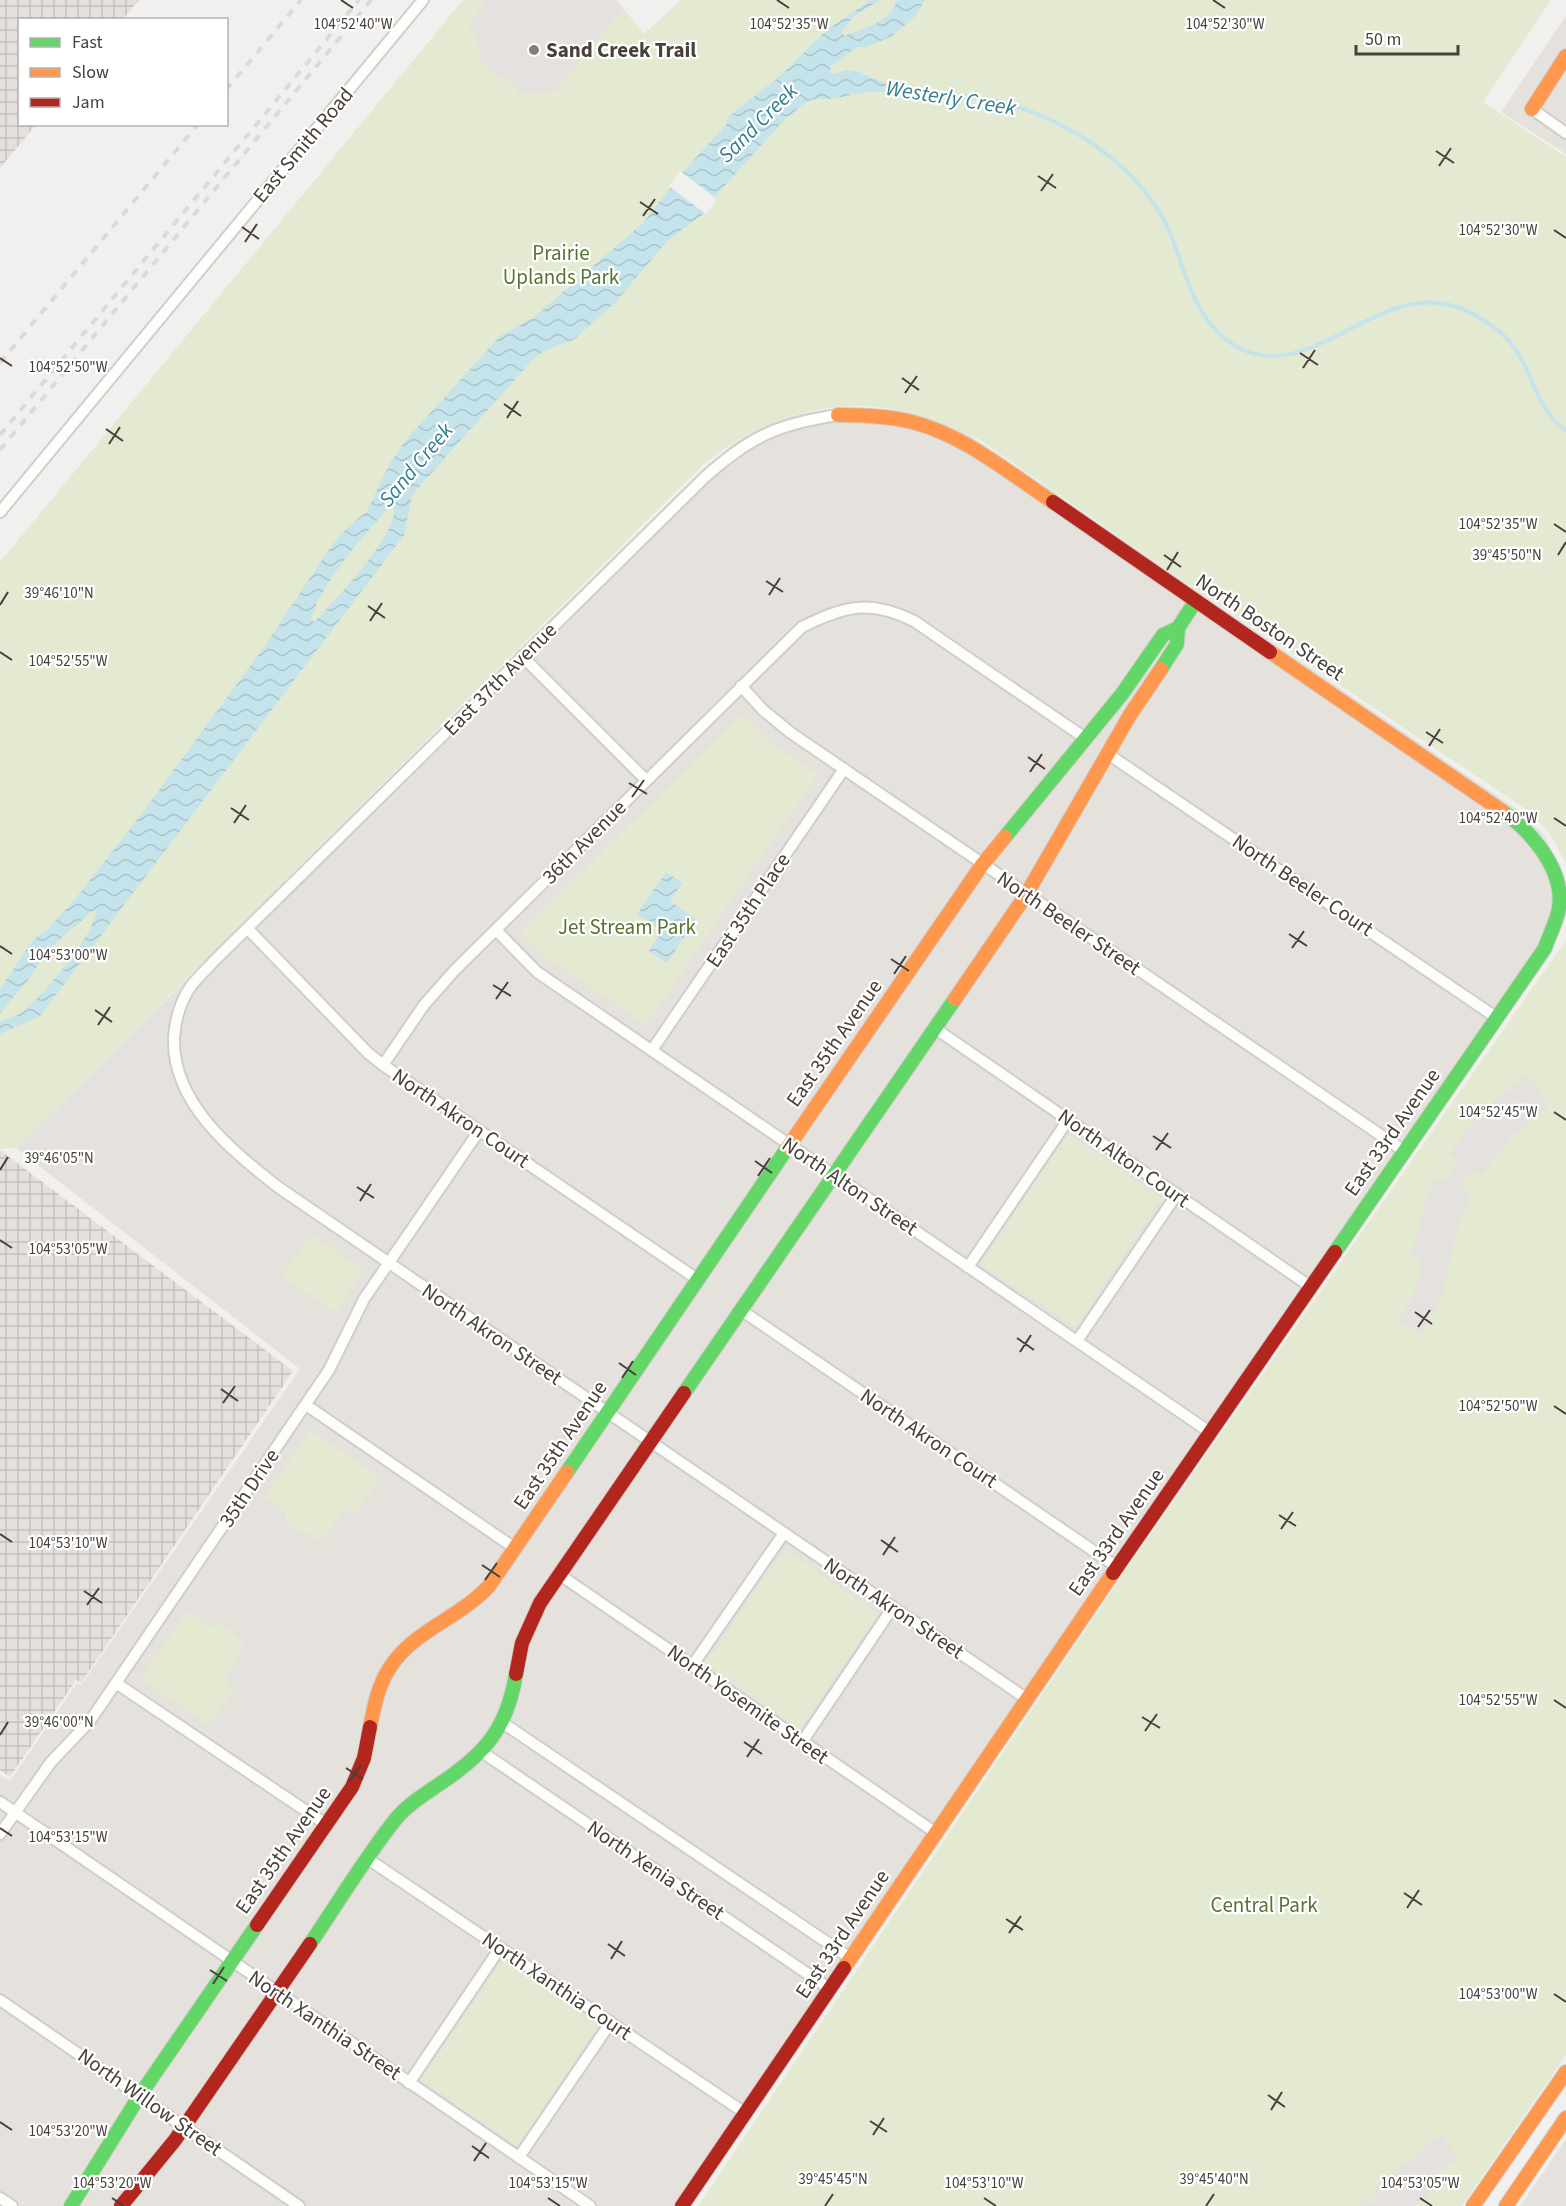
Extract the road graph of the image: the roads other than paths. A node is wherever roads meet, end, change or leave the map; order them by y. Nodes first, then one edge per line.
1 (423, 0) edge
2 (1566, 56) edge
3 (1532, 109) joint
4 (1566, 132) edge
5 (838, 415) joint
6 (0, 512) edge
7 (1195, 602) junction
8 (1178, 628) junction
9 (522, 656) junction
10 (741, 686) junction
11 (1085, 738) junction
12 (1108, 754) junction
13 (844, 769) junction
14 (646, 780) junction
15 (982, 865) junction
16 (1555, 875) joint
17 (1026, 895) junction
18 (248, 929) junction
19 (496, 930) junction
20 (190, 987) joint
21 (1497, 1018) junction
22 (936, 1029) junction
23 (652, 1050) junction
24 (383, 1065) junction
25 (1068, 1120) junction
26 (479, 1131) junction
27 (790, 1145) junction
28 (1404, 1151) junction
29 (835, 1176) junction
30 (1177, 1194) junction
31 (388, 1263) junction
32 (968, 1266) junction
33 (697, 1279) junction
34 (1311, 1287) junction
35 (741, 1310) junction
36 (1077, 1341) junction
37 (306, 1405) junction
38 (607, 1412) junction
39 (1211, 1432) junction
40 (651, 1442) junction
41 (784, 1533) junction
42 (516, 1549) junction
43 (1117, 1567) junction
44 (560, 1575) junction
45 (893, 1607) junction
46 (692, 1666) junction
47 (116, 1683) junction
48 (1027, 1699) junction
49 (502, 1723) junction
50 (802, 1742) junction
51 (482, 1752) junction
52 (0, 1802) edge
53 (15, 1813) junction
54 (327, 1825) junction
55 (936, 1833) junction
56 (0, 1834) edge
57 (368, 1859) junction
58 (500, 1948) junction
59 (850, 1958) junction
60 (232, 1961) junction
61 (830, 1989) junction
62 (276, 1992) junction
63 (2, 2005) edge
64 (611, 2022) junction
65 (1566, 2072) edge
66 (409, 2083) junction
67 (140, 2096) junction
68 (746, 2113) junction
69 (1566, 2118) edge
70 (185, 2126) junction
71 (519, 2157) junction
72 (0, 2198) edge
73 (12, 2206) edge
74 (71, 2206) edge
75 (122, 2206) edge
76 (299, 2206) edge
77 (590, 2206) edge
78 (682, 2206) edge
79 (1473, 2206) edge
80 (1506, 2206) edge

1 - 6 street, East Smith Road
2 - 3 street
3 - 4 street
5 - 7 street, North Boston Street
5 - 9 street, East 37th Avenue
7 - 8 street, East 35th Avenue
7 - 16 street, North Boston Street
8 - 11 street, East 35th Avenue
8 - 12 street, East 35th Avenue
9 - 14 street
9 - 18 street, East 37th Avenue
10 - 11 street, 36th Avenue
10 - 13 street, North Beeler Street
10 - 14 street, 36th Avenue
11 - 15 street, East 35th Avenue
12 - 17 street, East 35th Avenue
12 - 21 street, North Beeler Court
13 - 15 street, North Beeler Street
13 - 23 street, East 35th Place
14 - 19 street, 36th Avenue
15 - 17 street, North Beeler Street
15 - 27 street, East 35th Avenue
16 - 21 street, East 33rd Avenue
17 - 22 street, East 35th Avenue
17 - 28 street, North Beeler Street
18 - 20 street, East 37th Avenue
18 - 24 street, North Akron Court
19 - 23 street, North Alton Street
19 - 24 street, 36th Avenue
20 - 31 street, North Akron Street
21 - 28 street, East 33rd Avenue
22 - 25 street, North Alton Court
22 - 29 street, East 35th Avenue
23 - 27 street, North Alton Street
24 - 26 street, North Akron Court
25 - 30 street, North Alton Court
25 - 32 street
26 - 31 street, 35th Drive
26 - 33 street, North Akron Court
27 - 29 street, North Alton Street
27 - 33 street, East 35th Avenue
28 - 34 street, East 33rd Avenue
29 - 32 street, North Alton Street
29 - 35 street, East 35th Avenue
30 - 34 street, North Alton Court
30 - 36 street
31 - 37 street, 35th Drive
31 - 38 street, North Akron Street
32 - 36 street, North Alton Street
33 - 38 street, East 35th Avenue
34 - 39 street, East 33rd Avenue
35 - 40 street, East 35th Avenue
35 - 43 street, North Akron Court
36 - 39 street, North Alton Street
37 - 42 street
37 - 47 street, 35th Drive
38 - 40 street, North Akron Street
38 - 42 street, East 35th Avenue
39 - 43 street, East 33rd Avenue
40 - 41 street, North Akron Street
40 - 44 street, East 35th Avenue
41 - 45 street, North Akron Street
41 - 46 street
42 - 54 street, East 35th Avenue
43 - 48 street, East 33rd Avenue
44 - 46 street, North Yosemite Street
44 - 49 street, East 35th Avenue
45 - 48 street, North Akron Street
45 - 50 street
46 - 50 street, North Yosemite Street
47 - 53 street, 35th Drive
47 - 54 street
48 - 55 street, East 33rd Avenue
49 - 51 street, East 35th Avenue
49 - 59 street, North Xenia Street
50 - 55 street, North Yosemite Street
51 - 57 street, East 35th Avenue
51 - 61 street, North Xenia Street
52 - 53 street, North Xanthia Street
53 - 56 street, 35th Drive
53 - 60 street, North Xanthia Street
54 - 60 street, East 35th Avenue
55 - 59 street, East 33rd Avenue
57 - 58 street, North Xanthia Court
57 - 62 street, East 35th Avenue
58 - 64 street, North Xanthia Court
58 - 66 street
59 - 61 street, East 33rd Avenue
60 - 62 street, North Xanthia Street
60 - 67 street, East 35th Avenue
61 - 68 street, East 33rd Avenue
62 - 66 street, North Xanthia Street
62 - 70 street, East 35th Avenue
63 - 67 street, North Willow Street
64 - 68 street, North Xanthia Court
64 - 71 street
65 - 79 street
66 - 71 street, North Xanthia Street
67 - 70 street, North Willow Street
67 - 74 street, East 35th Avenue
68 - 78 street, East 33rd Avenue
69 - 80 street
70 - 75 street, East 35th Avenue
70 - 76 street, North Willow Street
71 - 77 street, North Xanthia Street
72 - 73 street

